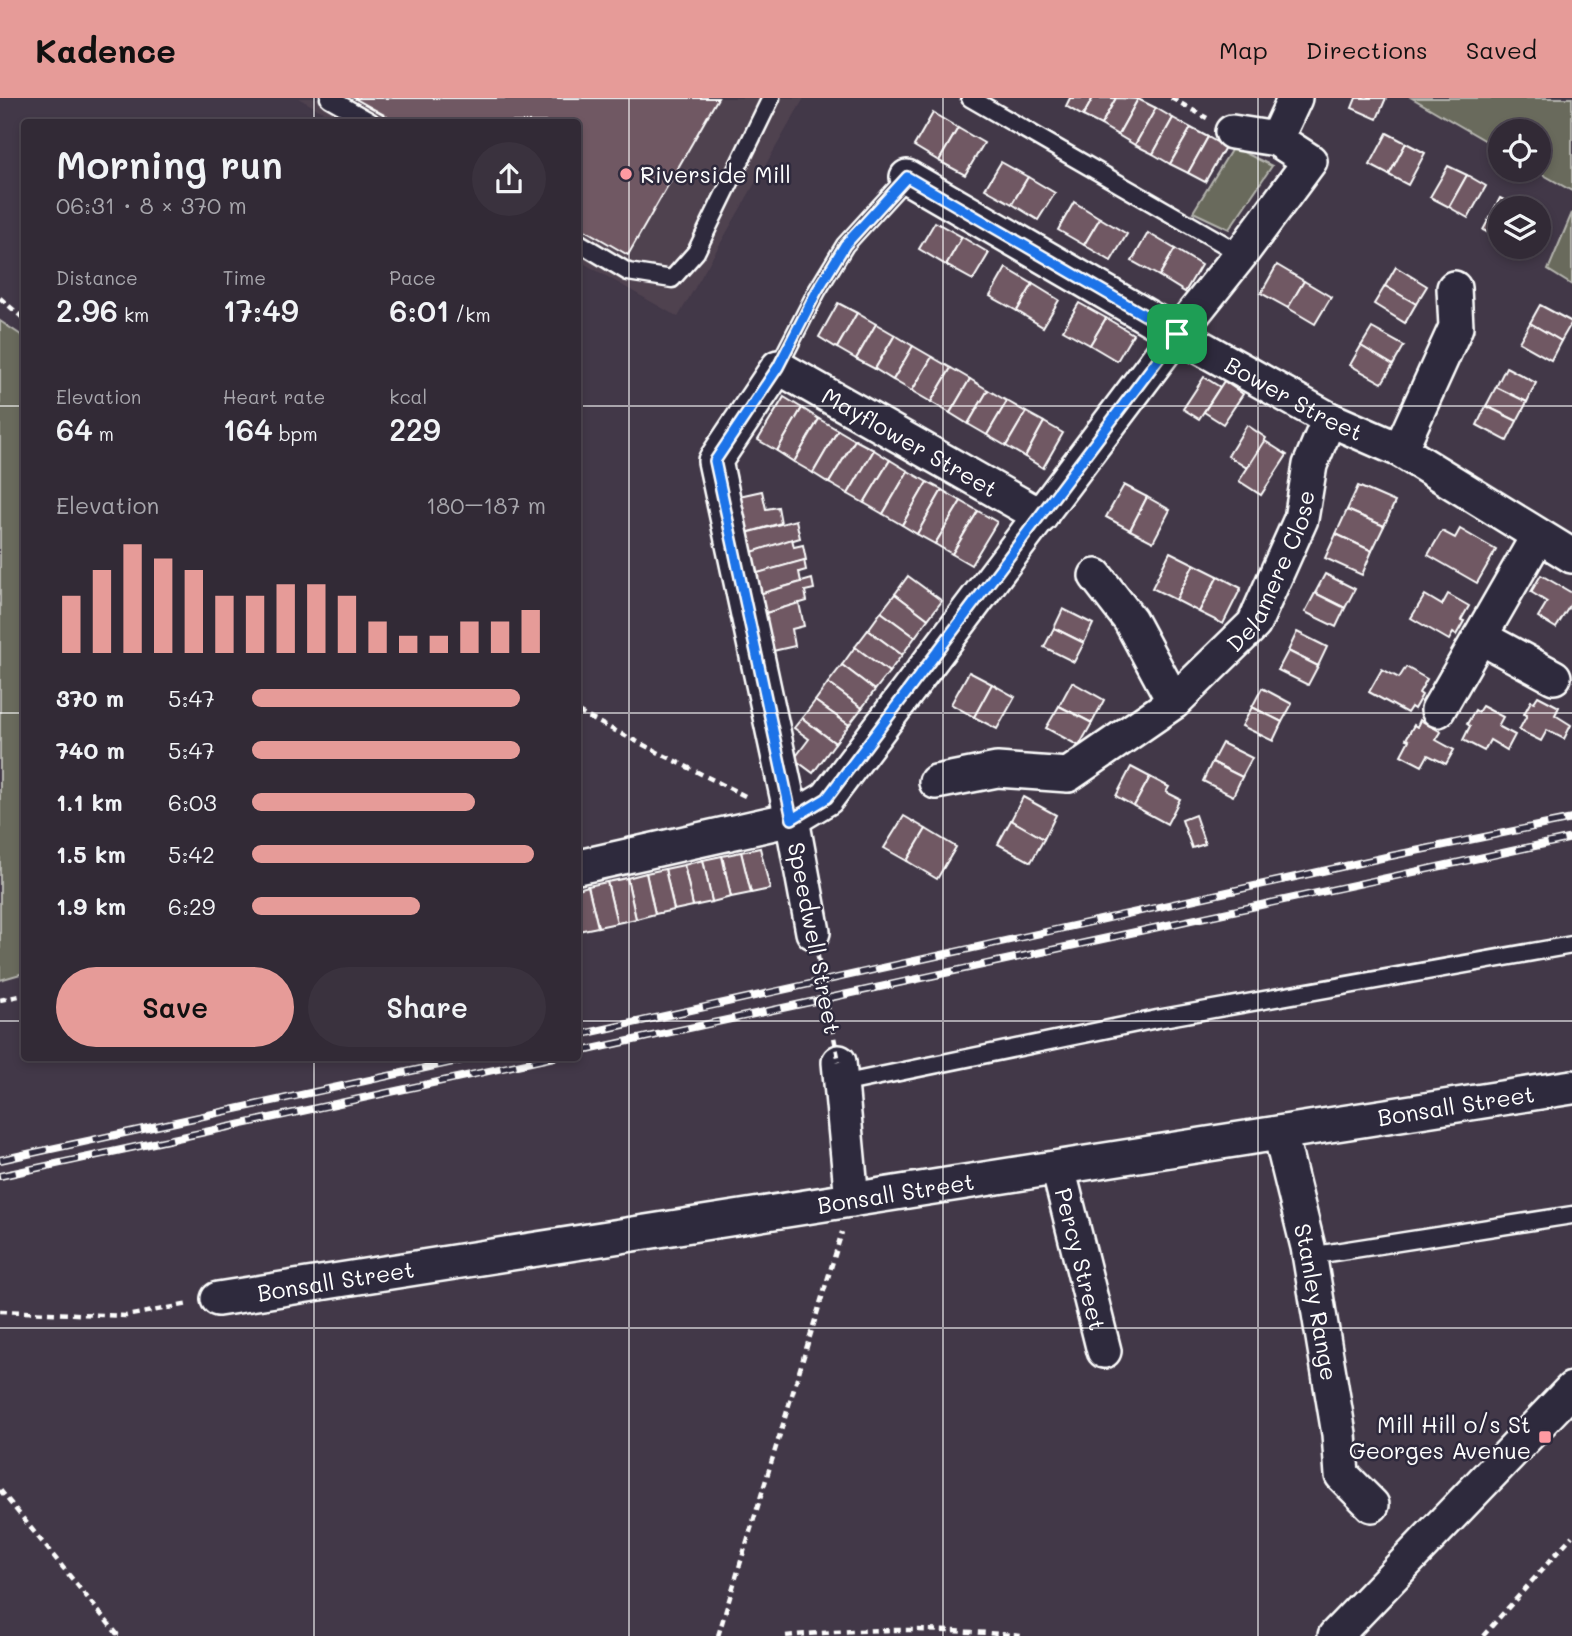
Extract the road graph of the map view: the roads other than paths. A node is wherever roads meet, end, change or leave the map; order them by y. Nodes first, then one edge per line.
1 (329, 98) edge
2 (771, 98) edge
3 (970, 98) edge
4 (1295, 98) edge
5 (366, 119) edge
6 (1232, 132) road end
7 (1276, 139) junction
8 (907, 177) joint
9 (581, 244) edge
10 (1241, 254) junction
11 (1454, 288) dead end
12 (1177, 334) junction
13 (778, 367) junction
14 (1329, 419) junction
15 (1400, 450) junction
16 (1041, 516) junction
17 (1538, 536) junction
18 (1572, 556) edge
19 (1096, 576) dead end
20 (1480, 637) junction
21 (1554, 677) dead end
22 (1174, 702) junction
23 (1438, 710) dead end
24 (936, 782) dead end
25 (792, 819) junction
26 (581, 866) edge
27 (813, 932) road end
28 (1572, 945) edge
29 (840, 1073) joint
30 (1572, 1087) edge
31 (1280, 1133) junction
32 (1058, 1168) junction
33 (852, 1200) junction
34 (1572, 1215) edge
35 (1309, 1256) junction
36 (218, 1299) road end
37 (1104, 1351) dead end
38 (1572, 1388) edge
39 (1372, 1505) dead end
40 (1344, 1627) edge

1 - 5 lane
2 - 9 lane
3 - 10 lane
4 - 7 street
6 - 7 street
7 - 10 street
8 - 12 street, Bower Street
8 - 13 lane
10 - 12 street
11 - 15 street
12 - 14 street, Bower Street
12 - 16 street
13 - 16 street, Mayflower Street
13 - 25 street, Speedwell Street
14 - 15 street, Bower Street
14 - 22 street, Delamere Close
15 - 17 street, Bower Street
16 - 25 street
17 - 18 street, Bower Street
17 - 20 street
19 - 22 street
20 - 21 street
20 - 23 street
22 - 24 street, Delamere Close
25 - 26 street
25 - 27 street, Speedwell Street
28 - 29 lane
29 - 33 street
30 - 31 street, Bonsall Street
31 - 32 street, Bonsall Street
31 - 35 street, Stanley Range
32 - 33 street, Bonsall Street
32 - 37 street, Percy Street
33 - 36 street, Bonsall Street
34 - 35 lane
35 - 39 street, Stanley Range
38 - 40 street

